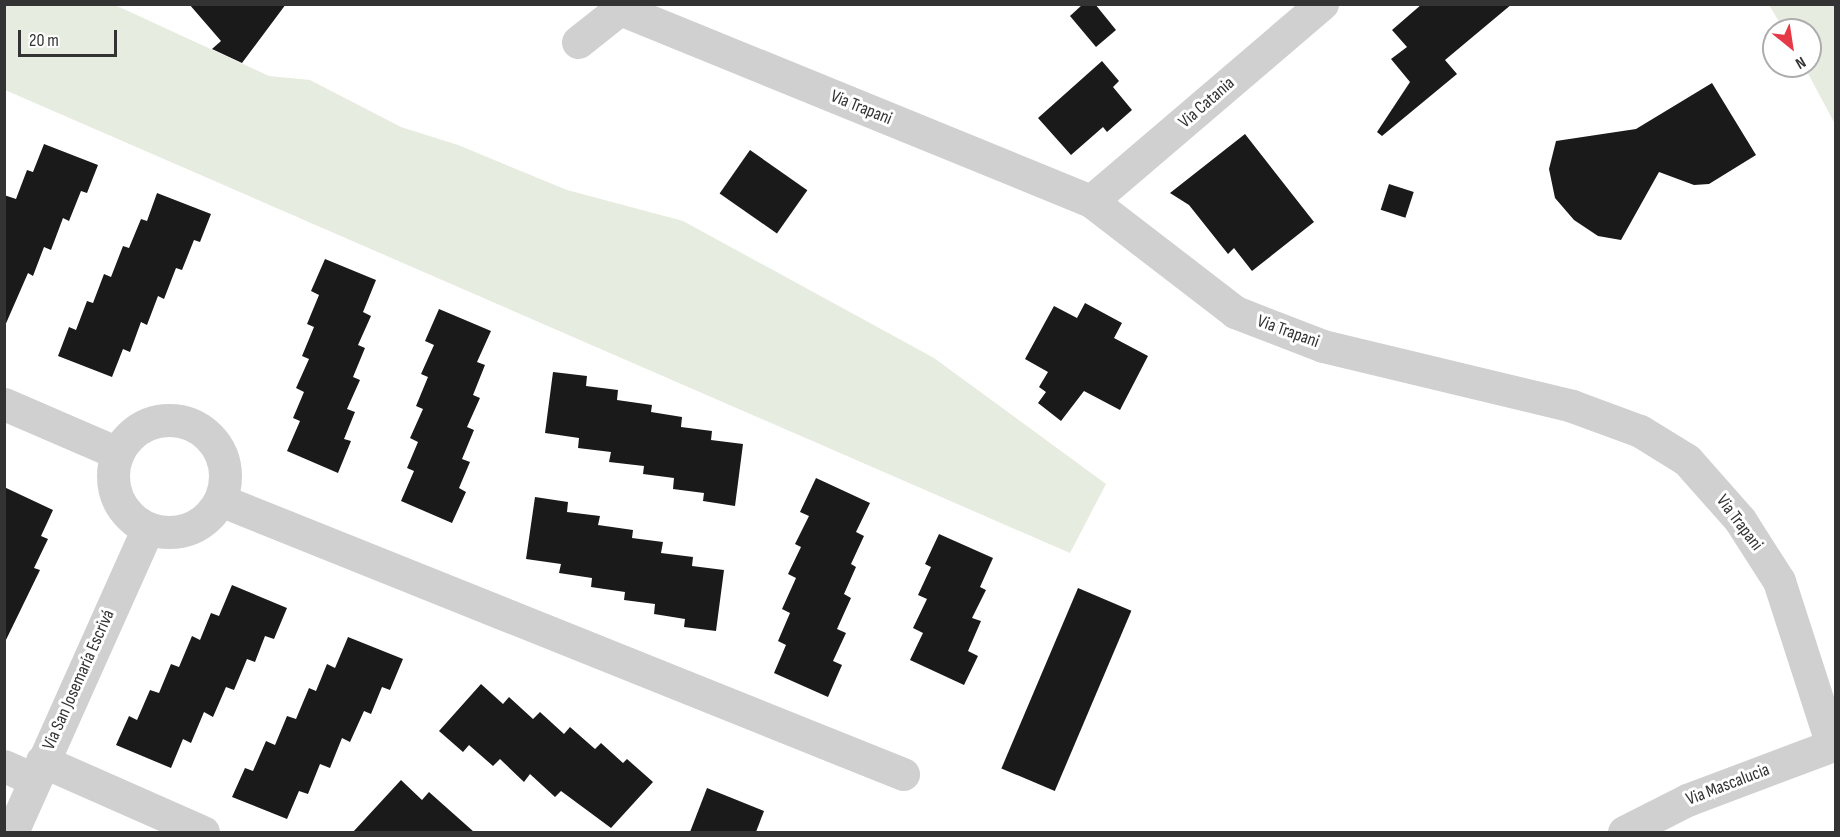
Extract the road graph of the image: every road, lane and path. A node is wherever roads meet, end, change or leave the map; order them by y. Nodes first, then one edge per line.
1 (1322, 4) edge
2 (623, 7) edge
3 (579, 42) dead end
4 (1091, 201) junction
5 (4, 404) edge
6 (117, 453) junction
7 (220, 500) junction
8 (148, 528) junction
9 (1834, 744) edge
10 (4, 766) edge
11 (38, 770) junction
12 (903, 774) dead end
13 (12, 832) edge
14 (203, 832) edge
15 (1624, 832) edge

1 - 4 street, Via Catania
2 - 3 street
2 - 4 street, Via Trapani
4 - 9 street, Via Trapani
5 - 6 street
6 - 7 street
6 - 8 street
7 - 8 street
7 - 12 street
8 - 11 street, Via San Josemaría Escrivá
9 - 15 street, Via Mascalucia
10 - 11 street
11 - 13 street, Via San Josemaría Escrivá
11 - 14 street

